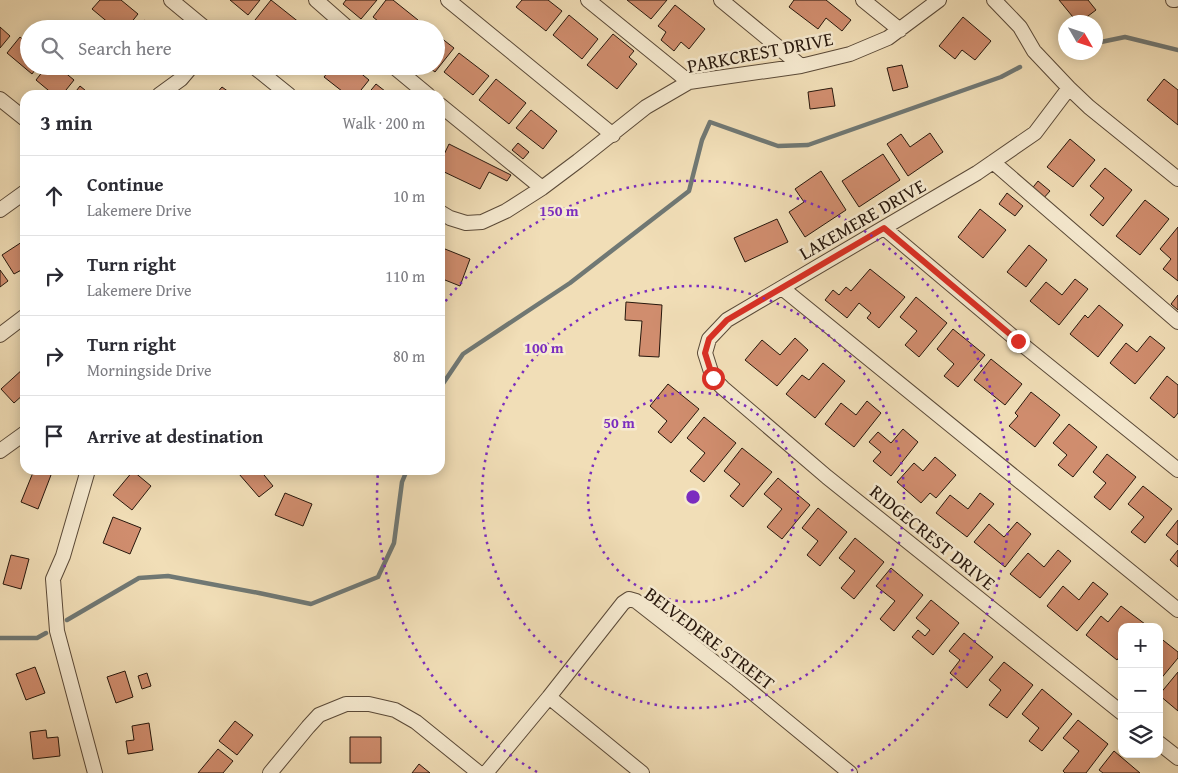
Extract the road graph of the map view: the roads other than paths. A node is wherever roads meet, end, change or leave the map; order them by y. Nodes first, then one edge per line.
1 (171, 0) edge
2 (316, 0) edge
3 (448, 0) edge
4 (588, 0) edge
5 (721, 0) edge
6 (864, 0) edge
7 (939, 0) edge
8 (994, 0) edge
9 (195, 20) edge
10 (339, 20) edge
11 (900, 30) junction
12 (802, 66) junction
13 (184, 75) edge
14 (264, 75) edge
15 (405, 75) edge
16 (689, 82) junction
17 (1069, 88) junction
18 (166, 90) edge
19 (283, 90) edge
20 (422, 90) edge
21 (0, 99) edge
22 (445, 109) edge
23 (20, 115) edge
24 (613, 134) junction
25 (993, 162) junction
26 (1178, 179) edge
27 (542, 188) junction
28 (20, 196) edge
29 (0, 210) edge
30 (445, 215) edge
31 (884, 228) junction
32 (782, 288) junction
33 (20, 320) edge
34 (1178, 322) edge
35 (0, 335) edge
36 (723, 388) joint
37 (20, 437) edge
38 (0, 451) edge
39 (1178, 470) edge
40 (87, 475) edge
41 (1178, 610) edge
42 (549, 697) junction
43 (1118, 710) edge
44 (1163, 746) edge
45 (1178, 758) edge
46 (95, 773) edge
47 (270, 773) edge
48 (479, 773) edge
49 (486, 773) edge
50 (642, 773) edge
51 (850, 773) edge

1 - 9 street
2 - 10 street
3 - 24 street
4 - 16 street
5 - 12 street
6 - 11 street
7 - 11 street, PARKCREST DRIVE
8 - 17 street
11 - 12 street, PARKCREST DRIVE
12 - 16 street, PARKCREST DRIVE
13 - 18 street
14 - 19 street
15 - 20 street
16 - 24 street, PARKCREST DRIVE
17 - 25 street, LAKEMERE DRIVE
17 - 26 street
21 - 23 street
22 - 27 street
24 - 27 street, PARKCREST DRIVE
25 - 31 street, LAKEMERE DRIVE
25 - 34 street
27 - 30 street, PARKCREST DRIVE
28 - 29 street
31 - 32 street, LAKEMERE DRIVE
31 - 39 street
32 - 36 street, LAKEMERE DRIVE
32 - 41 street
33 - 35 street
36 - 43 street, RIDGECREST DRIVE
37 - 38 street
40 - 46 street
42 - 49 street, BELVEDERE STREET
42 - 50 street
42 - 51 street, BELVEDERE STREET
44 - 45 street
47 - 48 street

